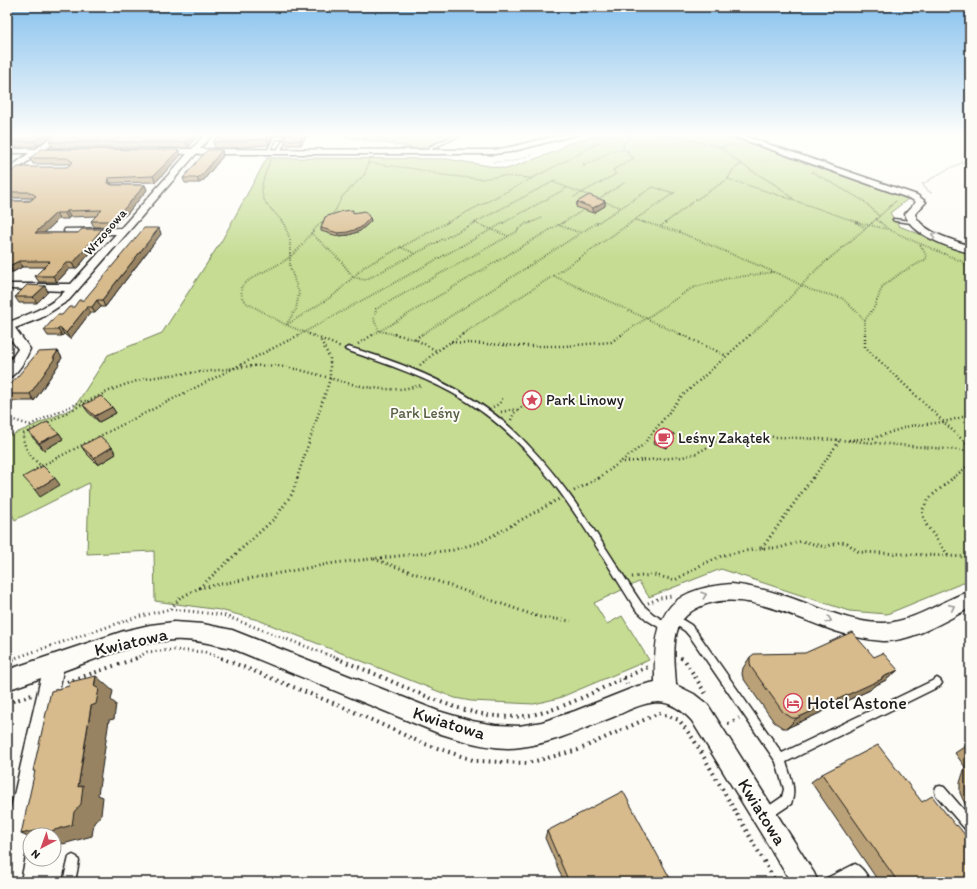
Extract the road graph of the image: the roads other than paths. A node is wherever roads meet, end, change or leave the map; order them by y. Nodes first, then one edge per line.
1 (173, 175) edge
2 (848, 175) edge
3 (153, 186) dead end
4 (164, 186) junction
5 (931, 193) road end
6 (916, 198) junction
7 (896, 220) dead end
8 (912, 222) junction
9 (69, 231) edge
10 (125, 231) junction
11 (970, 250) edge
12 (11, 286) dead end
13 (75, 288) junction
14 (7, 327) edge
15 (348, 349) road end
16 (7, 374) edge
17 (970, 599) edge
18 (671, 623) junction
19 (54, 663) junction
20 (7, 680) edge
21 (937, 683) dead end
22 (666, 693) junction
23 (780, 759) junction
24 (940, 791) dead end
25 (765, 816) junction
26 (970, 826) edge
27 (73, 861) dead end
28 (7, 878) edge
29 (68, 882) edge
30 (805, 882) edge
31 (831, 882) edge
32 (864, 882) edge

1 - 4 street, Wrzosowa
2 - 6 street
3 - 4 street
4 - 10 street, Wrzosowa
5 - 6 street
6 - 8 street
7 - 8 lane
11 -> 8 street
9 - 10 street
10 - 13 street, Wrzosowa
12 - 13 street
13 - 14 street, Wrzosowa
14 - 16 street
15 - 18 lane
18 -> 17 street
18 - 22 street
18 - 23 lane
19 - 20 street, Kwiatowa
19 - 22 street, Kwiatowa
19 - 28 street
21 - 23 lane
22 - 25 street, Kwiatowa
23 - 25 lane
24 - 26 lane
25 - 30 street, Kwiatowa
27 - 29 lane
31 - 32 lane

